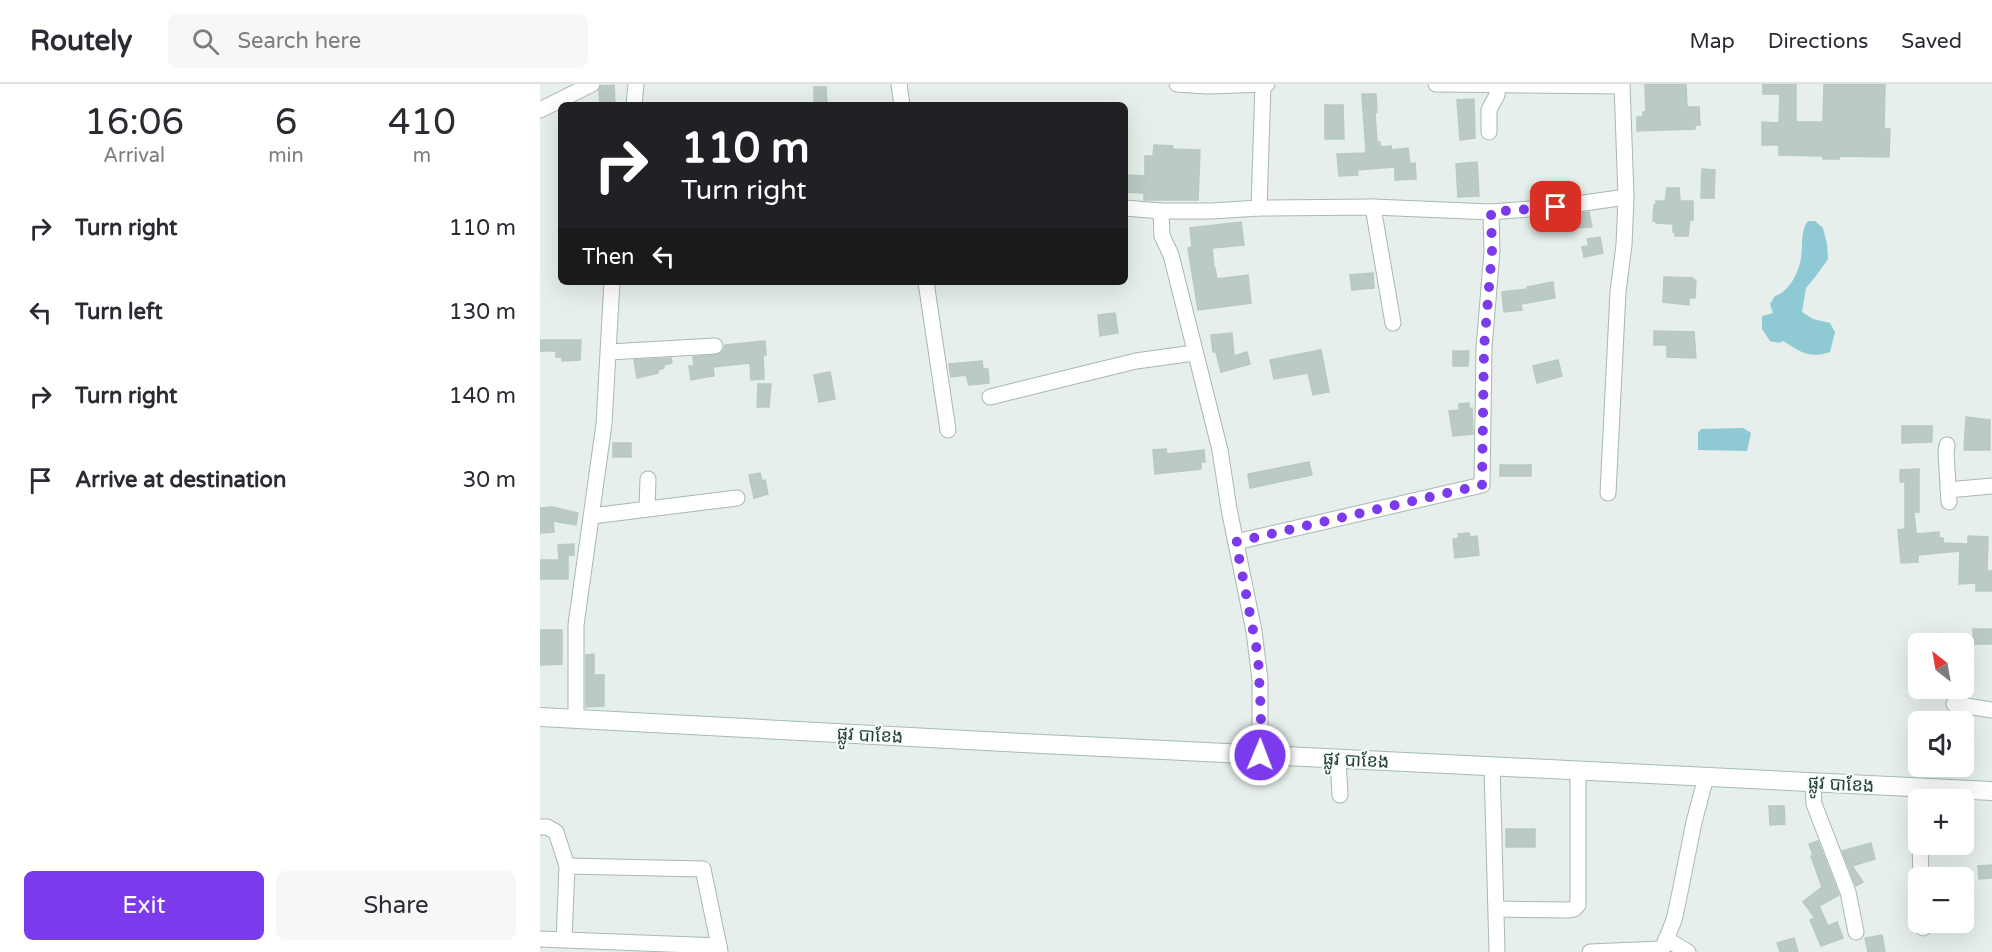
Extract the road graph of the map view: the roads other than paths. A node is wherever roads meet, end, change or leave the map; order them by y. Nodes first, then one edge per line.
1 (592, 84) edge
2 (636, 84) edge
3 (899, 84) edge
4 (1177, 84) edge
5 (1264, 84) edge
6 (1436, 84) edge
7 (1498, 85) edge
8 (1622, 85) edge
9 (634, 102) edge
10 (902, 102) edge
11 (540, 110) edge
12 (1489, 132) dead end
13 (1626, 197) junction
14 (1373, 207) junction
15 (1128, 208) edge
16 (1259, 208) junction
17 (1161, 211) junction
18 (1491, 212) junction
19 (612, 285) edge
20 (926, 285) edge
21 (1393, 323) dead end
22 (715, 346) dead end
23 (609, 352) junction
24 (1194, 353) junction
25 (990, 397) dead end
26 (948, 430) dead end
27 (1947, 445) dead end
28 (648, 479) dead end
29 (1992, 486) edge
30 (1608, 493) dead end
31 (738, 498) dead end
32 (647, 509) junction
33 (592, 516) junction
34 (1236, 542) junction
35 (1954, 704) dead end
36 (1992, 710) edge
37 (540, 717) edge
38 (576, 719) junction
39 (1260, 755) junction
40 (1338, 759) junction
41 (1492, 766) junction
42 (1578, 771) junction
43 (1706, 777) junction
44 (1814, 782) junction
45 (1917, 787) joint
46 (1992, 791) edge
47 (1340, 795) dead end
48 (540, 828) edge
49 (567, 866) junction
50 (1497, 909) junction
51 (1856, 932) dead end
52 (540, 939) edge
53 (564, 940) junction
54 (646, 947) edge
55 (1663, 947) edge
56 (719, 949) edge
57 (1497, 952) edge
58 (1590, 952) edge
59 (1688, 952) edge

1 - 11 street
2 - 9 street
3 - 10 street
4 - 5 street
5 - 16 street
6 - 7 street
7 - 8 street
7 - 12 street
8 - 13 street
13 - 18 street
13 - 30 street
14 - 16 street
14 - 18 street
14 - 21 street
15 - 17 street
16 - 17 street
17 - 24 street
18 - 34 street
19 - 23 street
20 - 26 street
22 - 23 street
23 - 33 street
24 - 25 street
24 - 34 street
27 - 29 street
28 - 32 street
31 - 32 street
32 - 33 street
33 - 38 street
34 - 39 street
35 - 36 street
37 - 38 street, ផ្លូវ បាខែង
38 - 39 street, ផ្លូវ បាខែង
39 - 40 street, ផ្លូវ បាខែង
40 - 41 street, ផ្លូវ បាខែង
40 - 47 street
41 - 42 street, ផ្លូវ បាខែង
41 - 50 street
42 - 43 street, ផ្លូវ បាខែង
42 - 50 street
43 - 44 street, ផ្លូវ បាខែង
43 - 55 street
44 - 45 street, ផ្លូវ បាខែង
44 - 51 street
45 - 46 street, ផ្លូវ បាខែង
48 - 49 street
49 - 53 street
49 - 56 street
50 - 57 street
52 - 53 street
53 - 54 street
54 - 56 street
55 - 58 street
55 - 59 street

